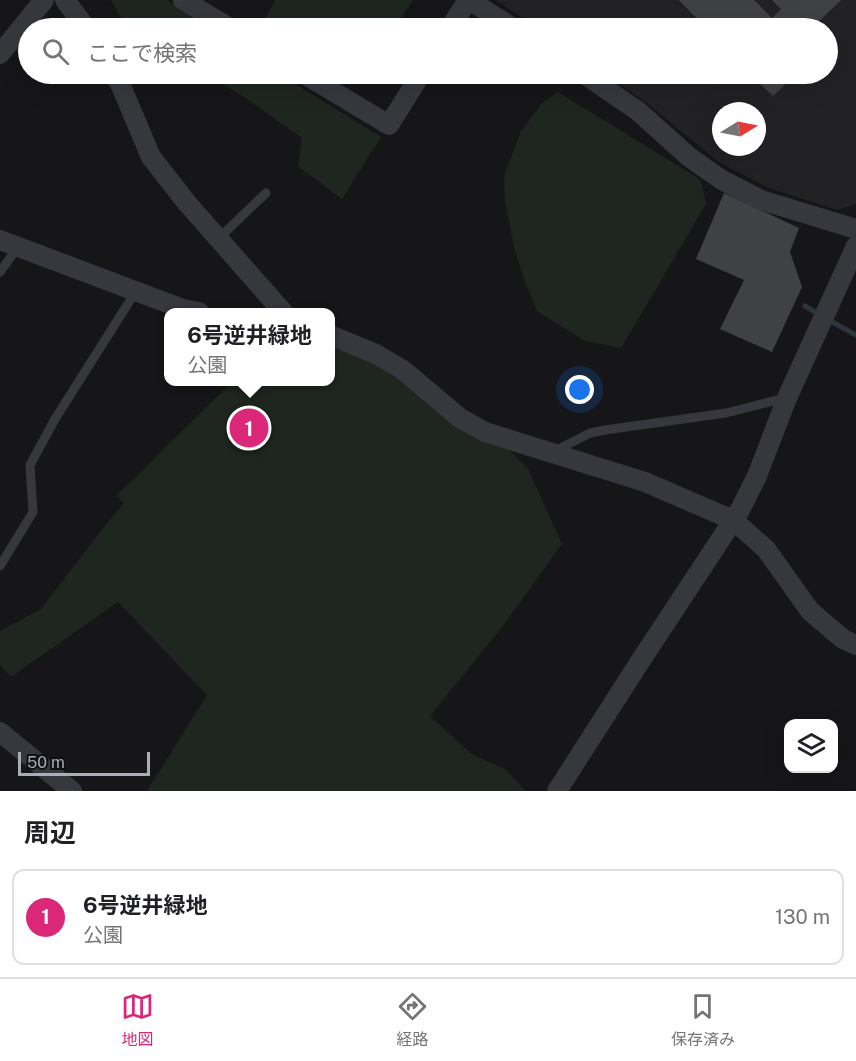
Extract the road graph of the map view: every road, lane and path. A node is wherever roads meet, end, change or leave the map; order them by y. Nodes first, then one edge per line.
1 (45, 0) edge
2 (65, 0) edge
3 (183, 0) edge
4 (468, 0) edge
5 (30, 18) edge
6 (78, 18) edge
7 (213, 18) edge
8 (456, 18) edge
9 (497, 18) edge
10 (18, 32) edge
11 (0, 54) edge
12 (120, 84) edge
13 (321, 84) edge
14 (415, 84) edge
15 (599, 84) edge
16 (266, 193) dead end
17 (856, 229) edge
18 (218, 239) junction
19 (9, 243) edge
20 (856, 246) edge
21 (0, 272) edge
22 (136, 291) junction
23 (180, 308) edge
24 (279, 308) edge
25 (335, 337) edge
26 (787, 398) junction
27 (551, 453) junction
28 (733, 520) junction
29 (0, 566) edge
30 (856, 645) edge
31 (1, 736) edge
32 (72, 791) edge
33 (557, 791) edge

1 - 5 street
2 - 6 street
3 - 7 street
4 - 8 street
4 - 9 street
10 - 11 street
12 - 18 street
13 - 14 street
15 - 17 street
16 - 18 lane
18 - 24 street
19 - 21 lane
19 - 22 street
20 - 26 street
22 - 23 street
22 - 29 lane
25 - 27 street
26 - 27 lane
26 - 28 street
27 - 28 street
28 - 30 street
28 - 33 street
31 - 32 street

